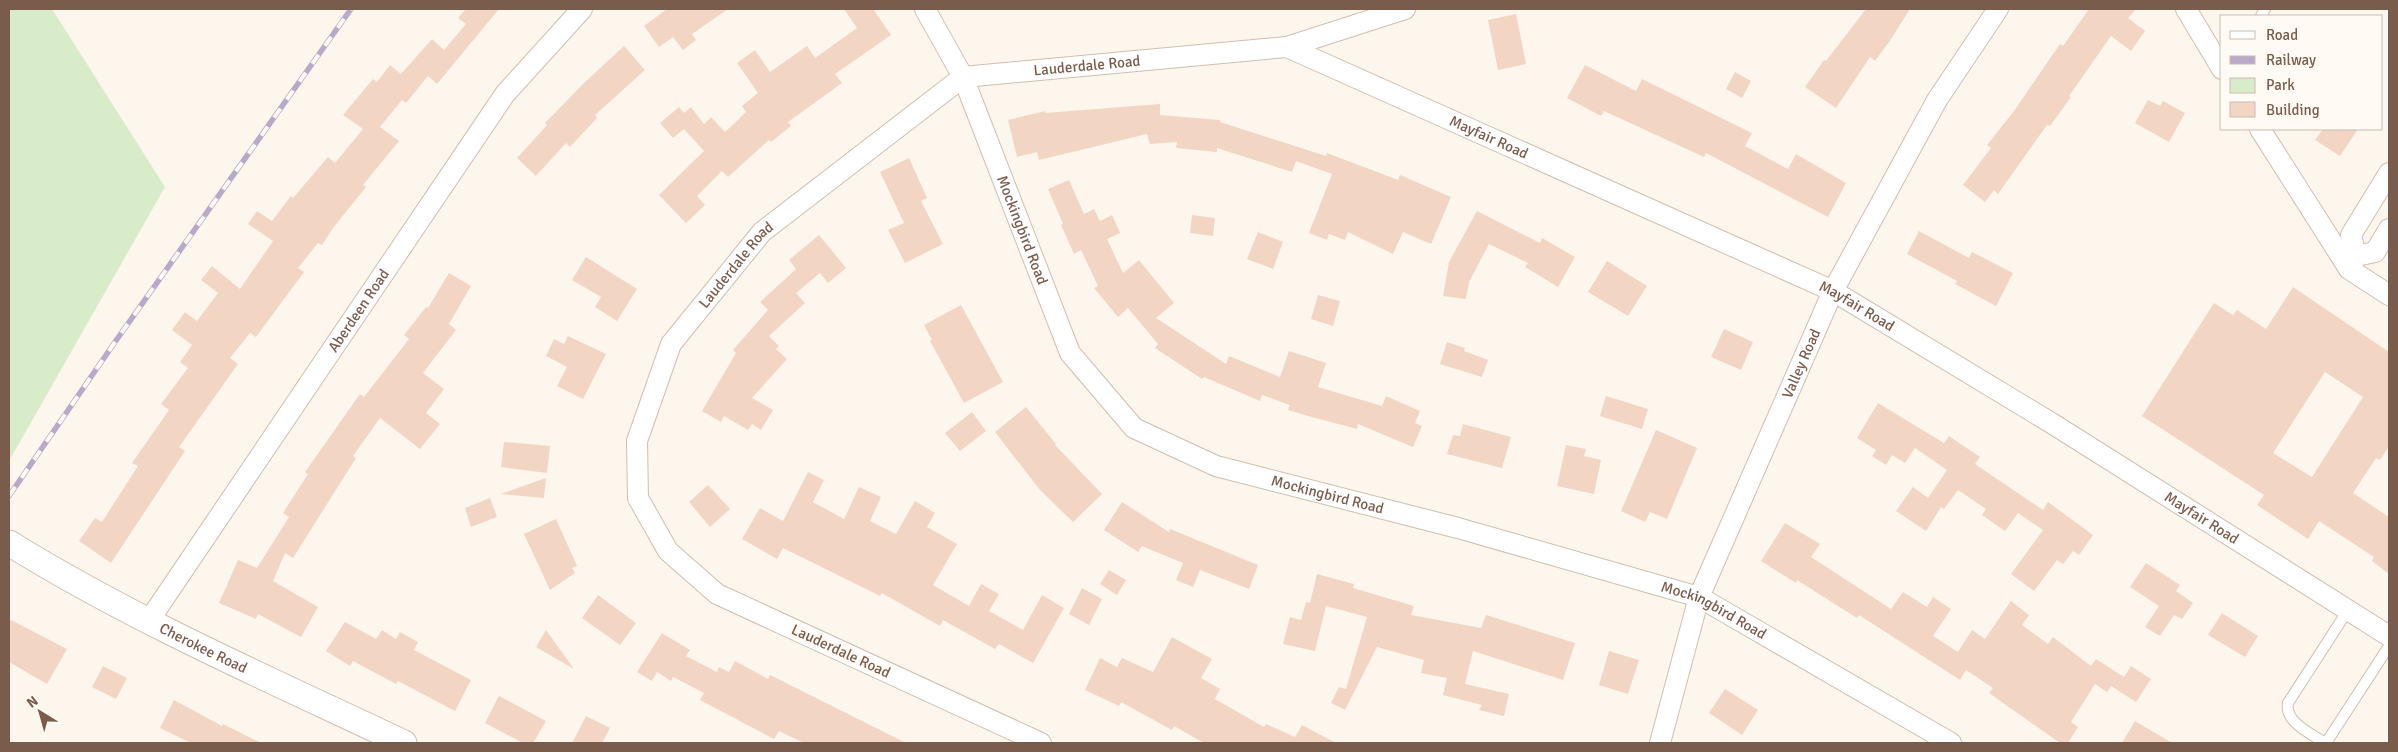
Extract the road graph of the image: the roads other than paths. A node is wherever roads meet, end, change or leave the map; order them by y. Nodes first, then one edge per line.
1 (582, 9) edge
2 (925, 9) edge
3 (1404, 9) edge
4 (1998, 9) edge
5 (2186, 9) edge
6 (1287, 46) junction
7 (2220, 66) edge
8 (964, 77) junction
9 (2261, 130) edge
10 (2389, 173) edge
11 (2389, 229) edge
12 (2352, 263) junction
13 (1833, 291) junction
14 (2389, 295) edge
15 (9, 543) edge
16 (1699, 597) junction
17 (2348, 610) junction
18 (148, 622) junction
19 (2389, 636) edge
20 (2389, 646) edge
21 (404, 743) edge
22 (1041, 743) edge
23 (1660, 743) edge
24 (1951, 743) edge
25 (2325, 743) edge

1 - 18 street, Aberdeen Road
2 - 8 street, Mockingbird Road
3 - 6 street, Lauderdale Road
4 - 13 street, Valley Road
5 - 7 street
6 - 8 street, Lauderdale Road
6 - 13 street, Mayfair Road
8 - 16 street, Mockingbird Road
8 - 22 street, Lauderdale Road
9 - 12 street
10 - 12 street
11 - 12 street
12 - 14 street
13 - 16 street, Valley Road
13 - 17 street, Mayfair Road
15 - 18 street, Cherokee Road
16 - 23 street, Valley Road
16 - 24 street, Mockingbird Road
17 - 19 street, Mayfair Road
17 - 25 lane
18 - 21 street, Cherokee Road
20 - 25 lane

